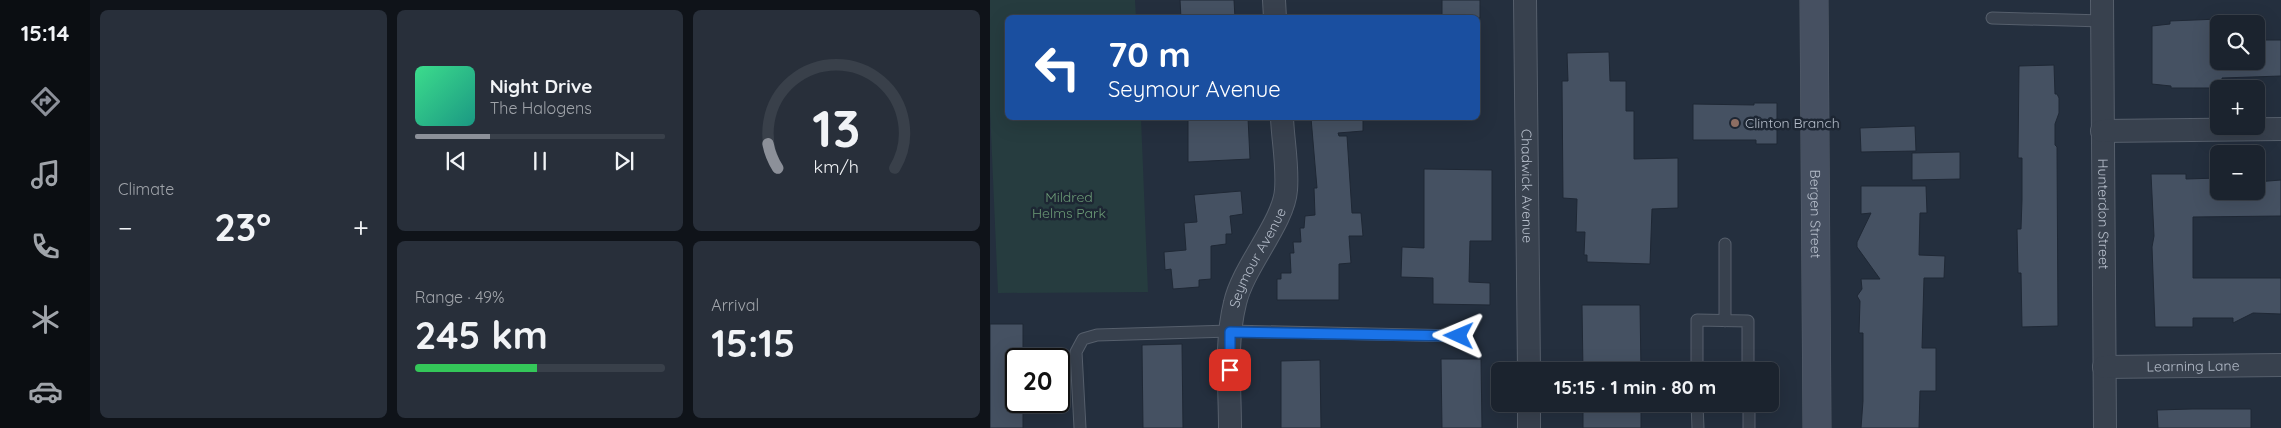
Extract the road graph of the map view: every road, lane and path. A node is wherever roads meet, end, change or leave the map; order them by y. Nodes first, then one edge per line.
1 (1274, 0) edge
2 (1525, 0) edge
3 (1814, 0) edge
4 (2102, 11) edge
5 (1275, 15) edge
6 (1992, 18) dead end
7 (1282, 120) edge
8 (2281, 129) edge
9 (2102, 131) junction
10 (1725, 244) dead end
11 (1726, 321) junction
12 (1230, 332) junction
13 (1459, 336) dead end
14 (1528, 362) edge
15 (1697, 362) edge
16 (1748, 362) edge
17 (2281, 365) edge
18 (2104, 367) junction
19 (1529, 412) edge
20 (1697, 412) edge
21 (1749, 412) edge
22 (1080, 428) edge
23 (1230, 428) edge
24 (1529, 428) edge
25 (1698, 428) edge
26 (1749, 428) edge
27 (1817, 428) edge
28 (2105, 428) edge

1 - 5 street
2 - 14 street, Chadwick Avenue
3 - 27 main road, Bergen Street
4 - 6 lane
4 - 9 street, Hunterdon Street
7 - 12 street, Seymour Avenue
8 - 9 street
9 - 18 street, Hunterdon Street
10 - 11 lane
11 - 15 lane
11 - 16 lane
12 - 13 lane
12 - 22 lane
12 - 23 street, Seymour Avenue
17 - 18 street, Learning Lane
18 - 28 street, Hunterdon Street
19 - 24 street
20 - 25 lane
21 - 26 lane

